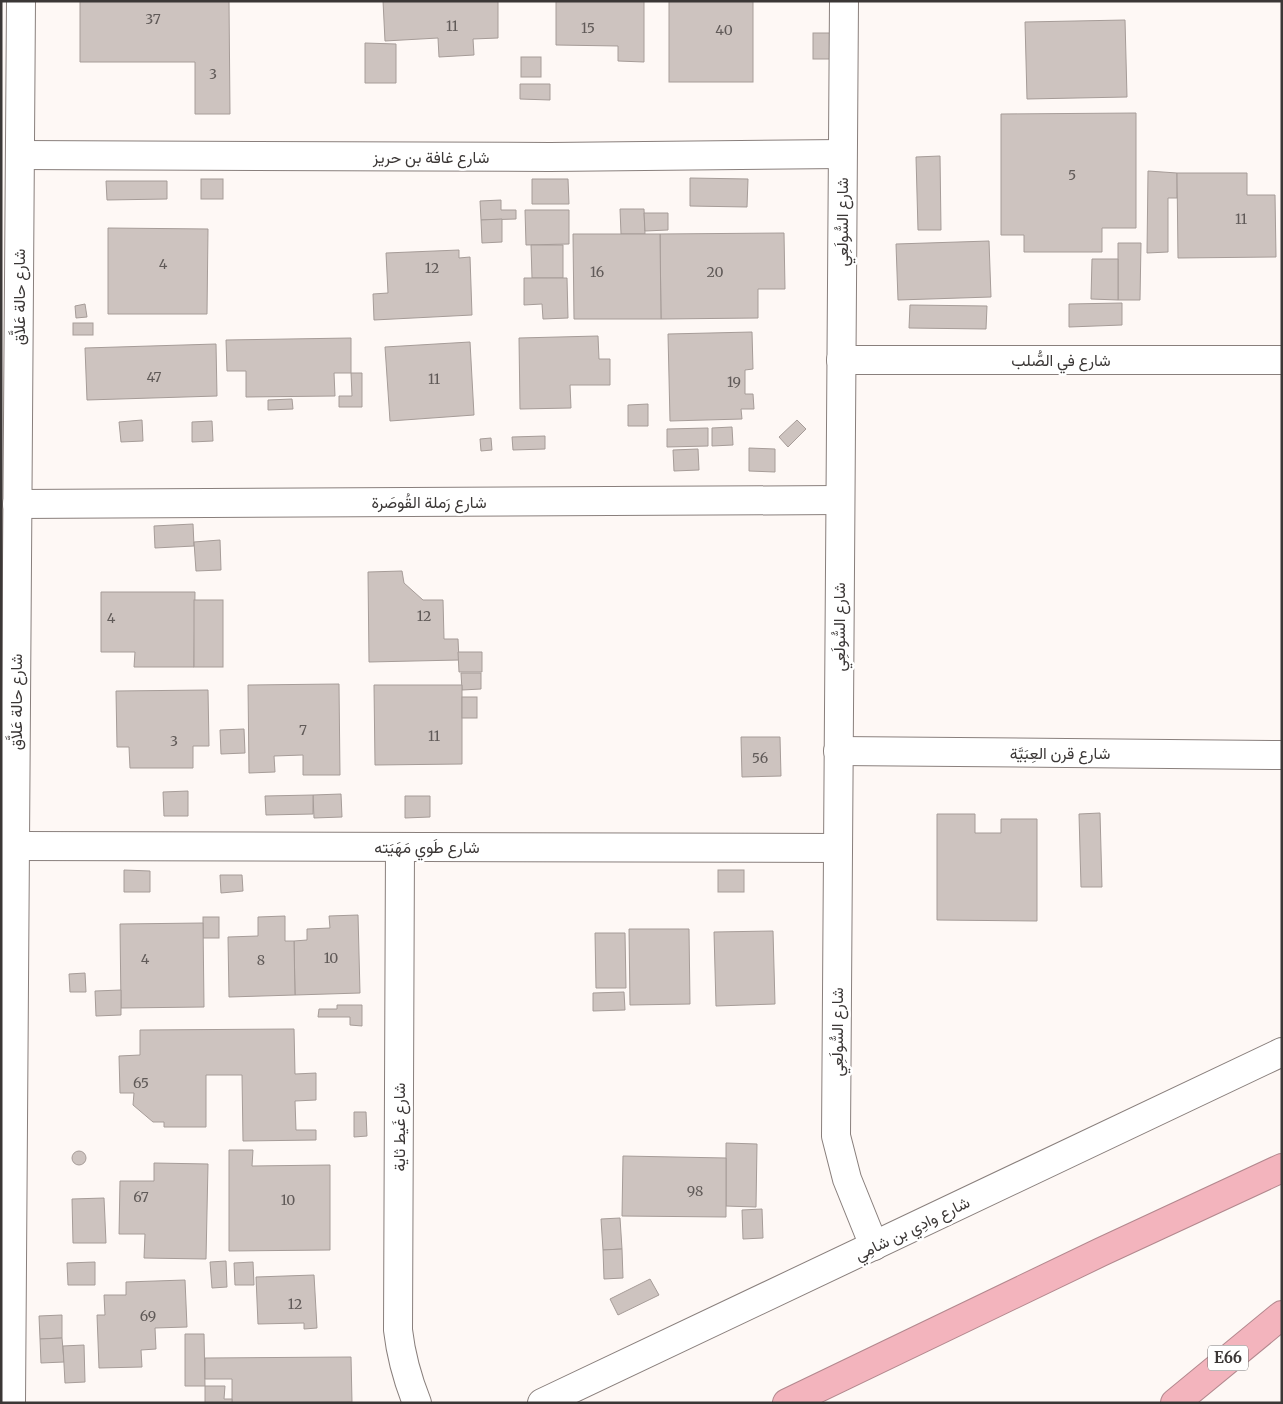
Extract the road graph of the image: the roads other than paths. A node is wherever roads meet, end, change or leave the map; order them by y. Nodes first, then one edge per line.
1 (21, 1) edge
2 (844, 1) edge
3 (842, 154) junction
4 (20, 155) junction
5 (10, 202) edge
6 (841, 360) junction
7 (1282, 360) edge
8 (840, 500) junction
9 (18, 504) junction
10 (838, 751) junction
11 (1282, 755) edge
12 (16, 846) junction
13 (400, 847) junction
14 (838, 848) junction
15 (1282, 1052) edge
16 (7, 1067) edge
17 (1282, 1168) edge
18 (874, 1246) junction
19 (1282, 1315) edge
20 (11, 1403) edge
21 (417, 1403) edge
22 (542, 1403) edge
23 (787, 1403) edge
24 (1175, 1403) edge

1 - 4 street, شارع حالة عَلاَّق
2 - 3 street, شارع السُّولَعِي
3 - 4 street, شارع غافة بن حريز
3 - 6 street, شارع السُّولَعِي
4 - 5 street, شارع حالة عَلاَّق
5 - 9 street, شارع حالة عَلاَّق
6 - 7 street, شارع في الصُّلب
6 - 8 street, شارع السُّولَعِي
8 - 9 street, شارع رَملة القُوصَرة
8 - 10 street, شارع السُّولَعِي
9 - 12 street, شارع حالة عَلاَّق
10 - 11 street, شارع قرن العِبَيَّة
10 - 14 street, شارع السُّولَعِي
12 - 13 street, شارع طَوي مَهَيَته
12 - 16 street, شارع حالة عَلاَّق
13 - 14 street, شارع طَوي مَهَيَته
13 - 21 street, شارع غَيط ثاية
14 - 18 street, شارع السُّولَعِي
15 - 18 street, شارع وادِي بن شامِي
16 - 20 street, شارع حالة عَلاَّق
17 - 23 highway
18 - 22 street, شارع وادِي بن شامِي
19 - 24 highway, E66

